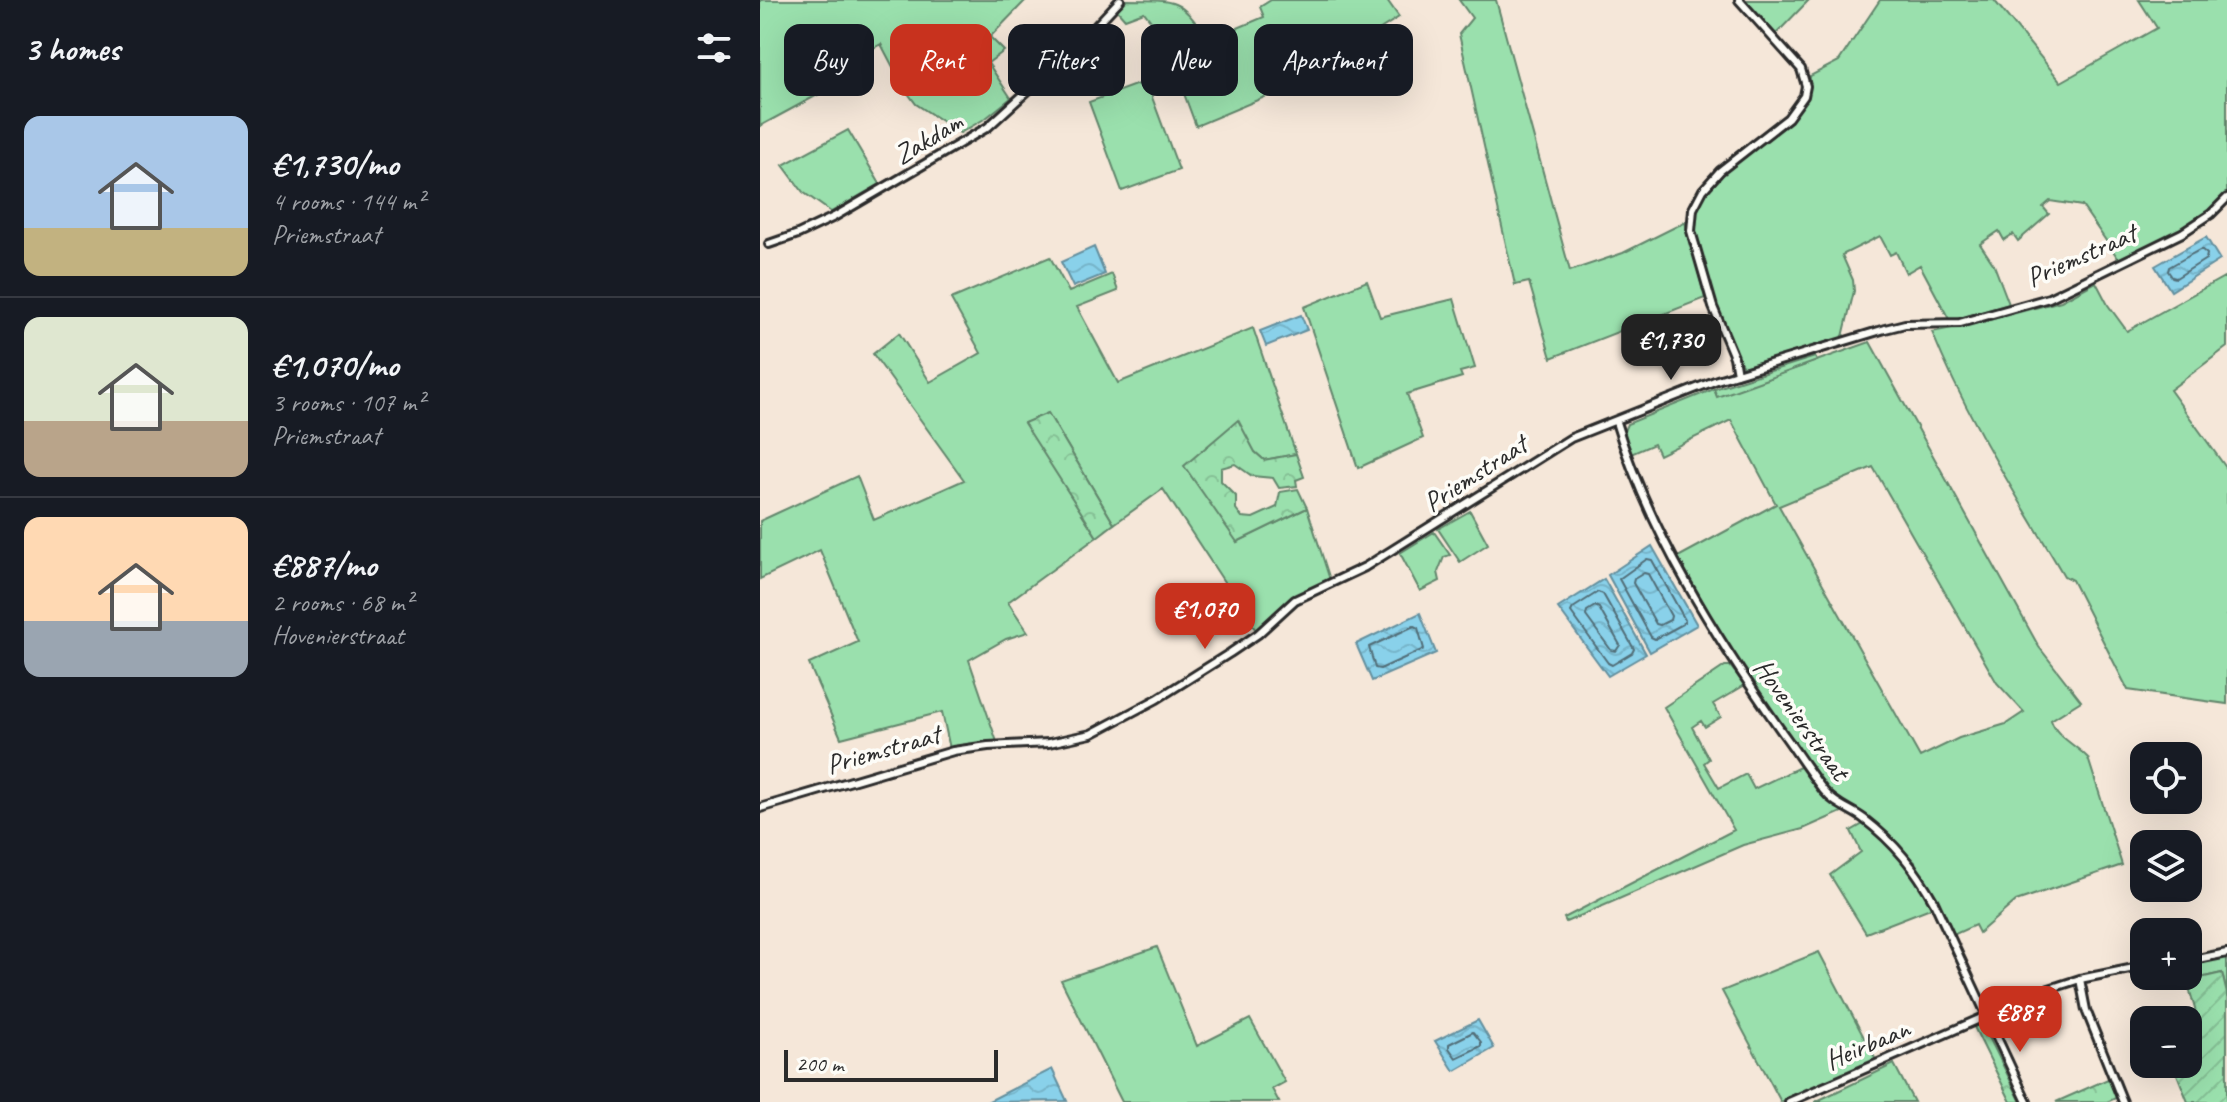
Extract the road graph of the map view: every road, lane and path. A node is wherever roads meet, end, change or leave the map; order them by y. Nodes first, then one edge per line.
1 (1120, 0) edge
2 (1739, 0) edge
3 (2227, 198) edge
4 (769, 244) dead end
5 (1737, 374) junction
6 (1616, 422) junction
7 (760, 808) edge
8 (2227, 953) edge
9 (2202, 958) edge
10 (2130, 969) edge
11 (2080, 979) junction
12 (1986, 1016) junction
13 (1789, 1102) edge
14 (2027, 1102) edge
15 (2123, 1102) edge

1 - 4 street, Zakdam
2 - 5 street
3 - 5 street, Priemstraat
5 - 6 street, Priemstraat
6 - 7 street, Priemstraat
6 - 12 street, Hovenierstraat
8 - 9 street
10 - 11 street, Heirbaan
11 - 12 street, Heirbaan
11 - 15 street
12 - 13 street, Heirbaan
12 - 14 street, Hovenierstraat

